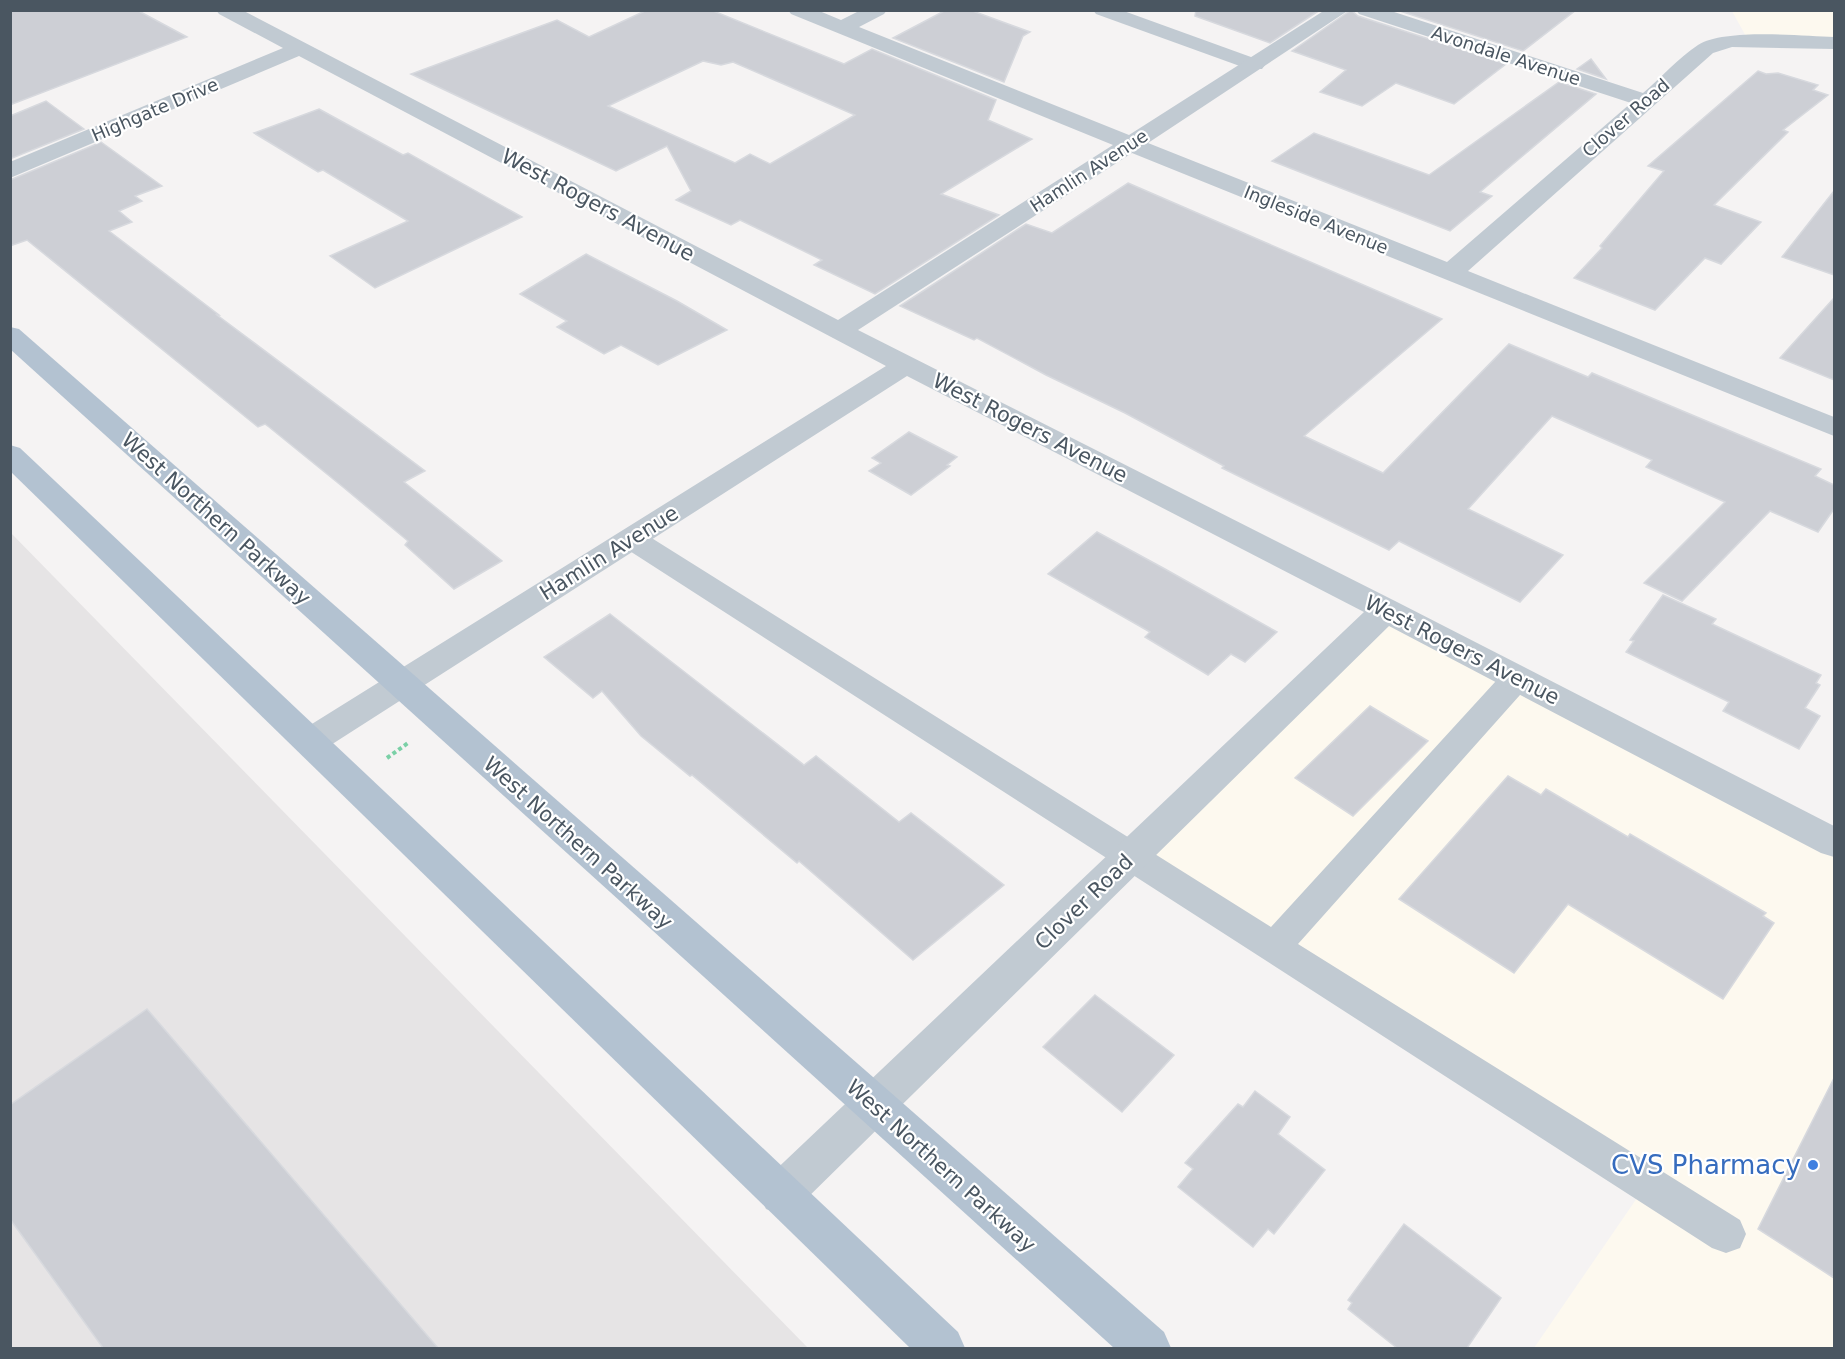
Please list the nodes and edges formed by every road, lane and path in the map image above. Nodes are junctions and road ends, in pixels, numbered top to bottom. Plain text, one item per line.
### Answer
1 (226, 10) edge
2 (798, 10) edge
3 (877, 10) edge
4 (1102, 10) edge
5 (1339, 10) edge
6 (1366, 10) edge
7 (842, 28) junction
8 (1834, 43) edge
9 (299, 48) junction
10 (1255, 64) junction
11 (1645, 101) junction
12 (1130, 145) junction
13 (10, 171) edge
14 (1450, 273) junction
15 (839, 331) junction
16 (10, 335) edge
17 (906, 365) junction
18 (1834, 427) edge
19 (10, 454) edge
20 (632, 539) junction
21 (1386, 610) junction
22 (1517, 678) junction
23 (400, 684) junction
24 (311, 741) junction
25 (411, 741) dead end
26 (387, 758) dead end
27 (1834, 843) edge
28 (1132, 857) junction
29 (1274, 947) junction
30 (873, 1105) junction
31 (781, 1194) junction
32 (1726, 1234) dead end
33 (942, 1348) edge
34 (1148, 1348) edge

1 - 9 street, West Rogers Avenue
2 - 7 street, Ingleside Avenue
3 - 7 street
4 - 10 lane
5 - 10 street, Hamlin Avenue
6 - 11 street, Avondale Avenue
7 - 12 street, Ingleside Avenue
8 - 11 street, Clover Road
9 - 13 street, Highgate Drive
9 - 15 street, West Rogers Avenue
10 - 12 street, Hamlin Avenue
11 - 14 street, Clover Road
12 - 14 street, Ingleside Avenue
12 - 15 street, Hamlin Avenue
14 - 18 street, Ingleside Avenue
15 - 17 street, West Rogers Avenue
16 - 23 main road, West Northern Parkway
17 - 20 street, Hamlin Avenue
17 - 21 street, West Rogers Avenue
19 - 24 main road
20 - 23 street, Hamlin Avenue
20 - 28 lane
21 - 22 street, West Rogers Avenue
21 - 28 street, Clover Road
22 - 27 street, West Rogers Avenue
22 - 29 lane
23 - 24 street, Hamlin Avenue
23 - 30 main road, West Northern Parkway
24 - 31 main road
25 - 26 path
28 - 29 lane
28 - 30 street, Clover Road
29 - 32 lane
30 - 31 street, Clover Road
30 - 34 main road, West Northern Parkway
31 - 33 main road

